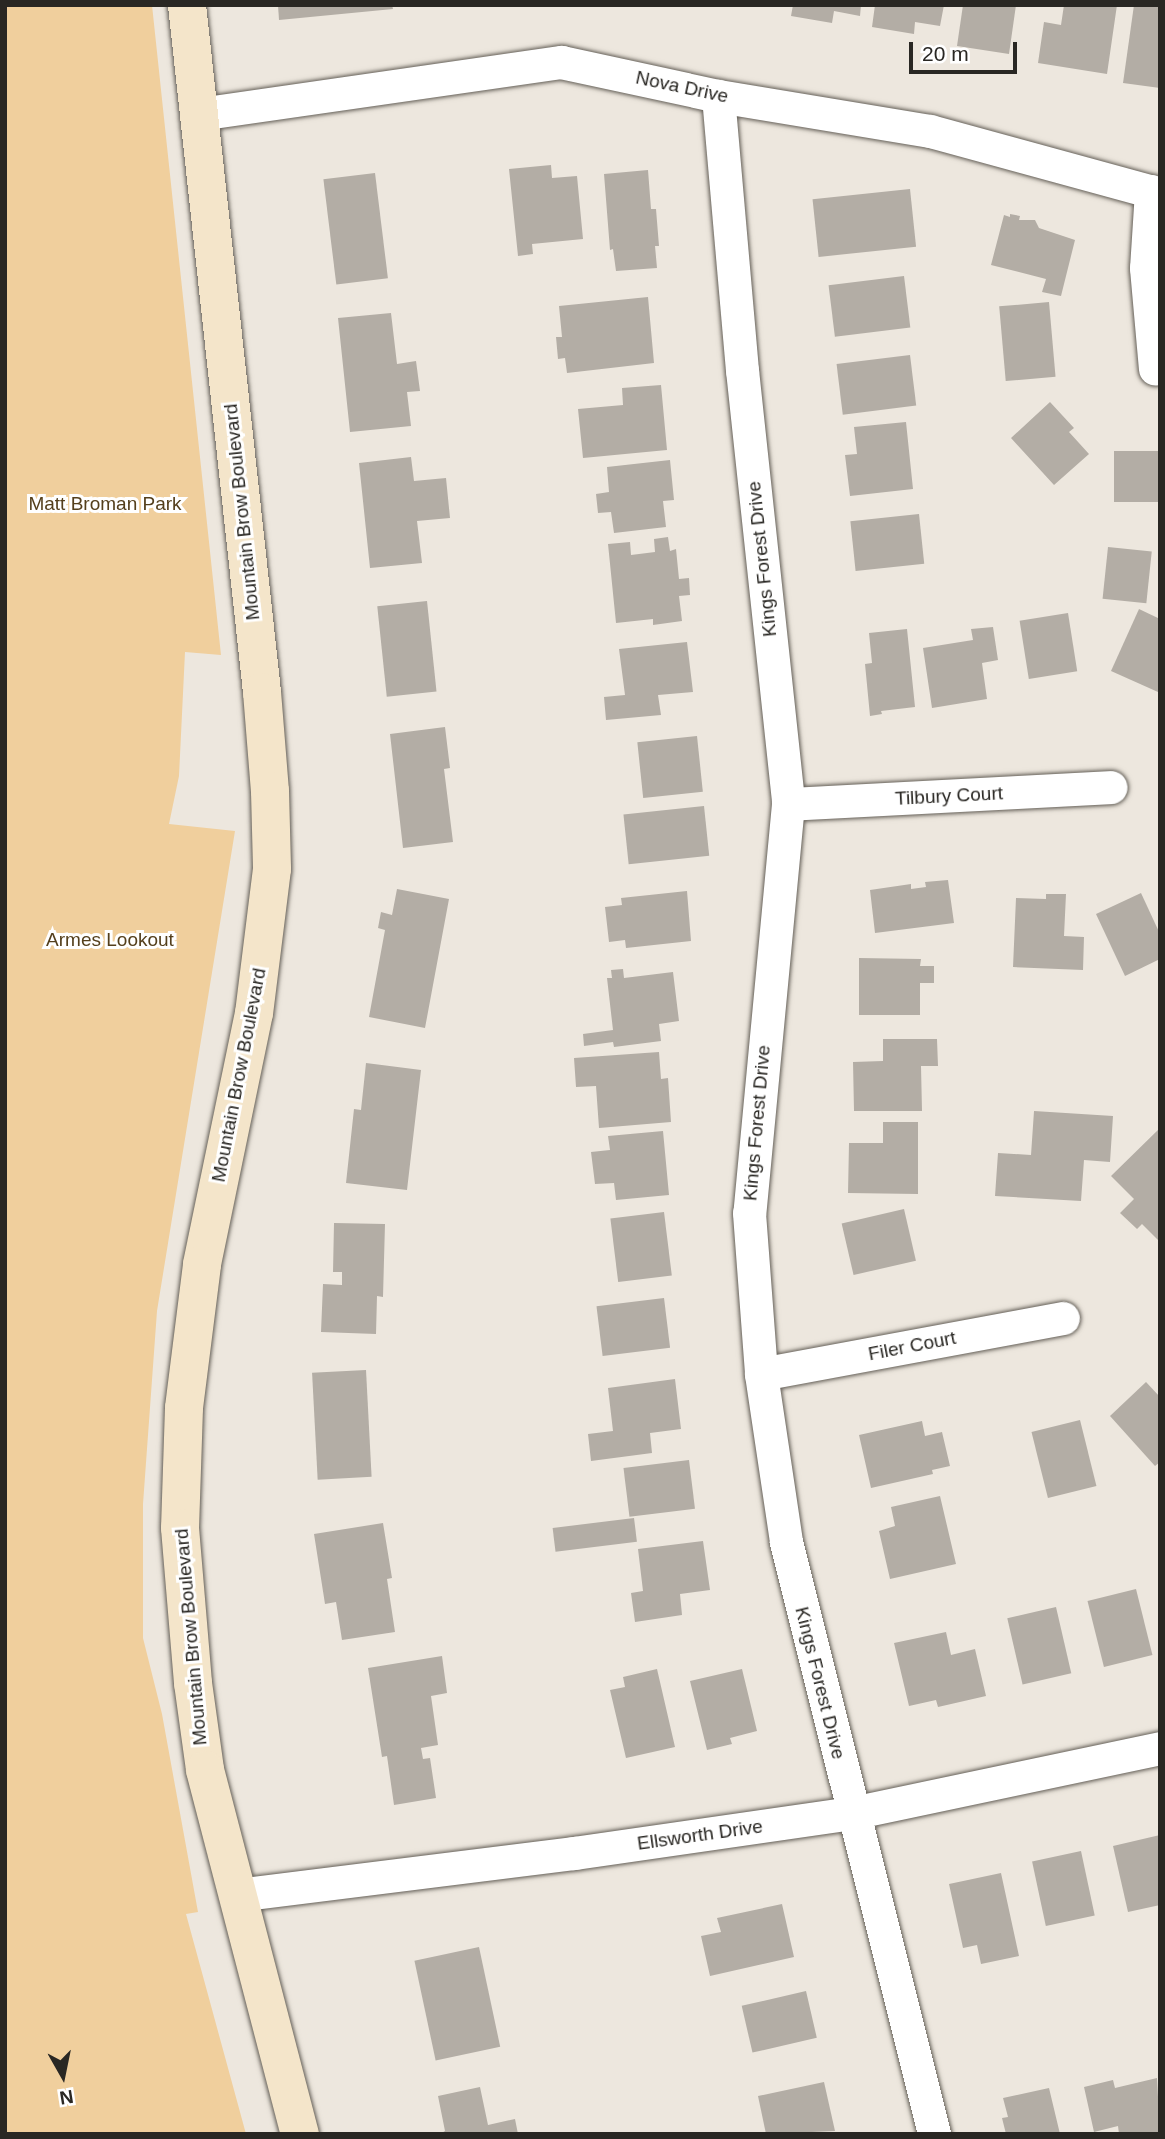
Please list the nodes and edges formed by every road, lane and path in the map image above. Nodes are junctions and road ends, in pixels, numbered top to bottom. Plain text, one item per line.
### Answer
1 (187, 5) edge
2 (718, 96) junction
3 (199, 114) junction
4 (1156, 193) edge
5 (1155, 369) dead end
6 (1111, 787) dead end
7 (788, 804) junction
8 (1063, 1318) dead end
9 (761, 1374) junction
10 (1160, 1748) edge
11 (851, 1813) junction
12 (236, 1895) junction
13 (300, 2134) edge
14 (934, 2134) edge

1 - 3 main road, Mountain Brow Boulevard
2 - 3 street, Nova Drive
2 - 4 street, Nova Drive
2 - 7 street, Kings Forest Drive
3 - 12 main road, Mountain Brow Boulevard
4 - 5 street
6 - 7 street, Tilbury Court
7 - 9 street, Kings Forest Drive
8 - 9 street, Filer Court
9 - 11 street, Kings Forest Drive
10 - 11 street, Ellsworth Drive
11 - 12 street, Ellsworth Drive
11 - 14 street, Kings Forest Drive
12 - 13 main road, Mountain Brow Boulevard

